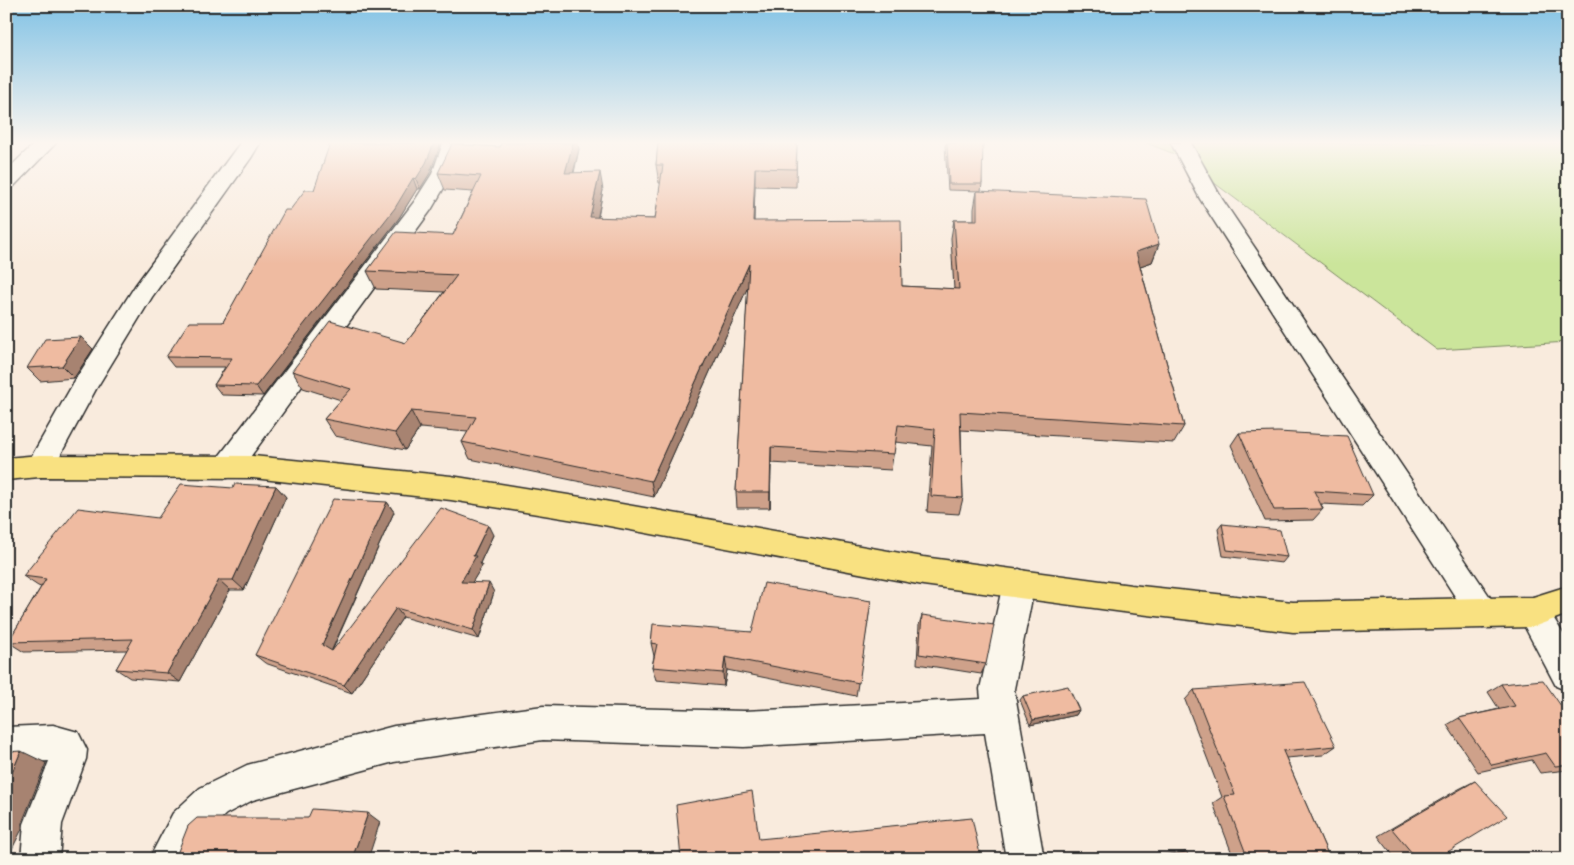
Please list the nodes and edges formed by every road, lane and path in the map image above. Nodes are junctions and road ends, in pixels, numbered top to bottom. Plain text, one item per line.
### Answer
1 (223, 183) edge
2 (436, 183) edge
3 (1203, 183) edge
4 (40, 466) junction
5 (227, 467) junction
6 (6, 469) edge
7 (1019, 583) junction
8 (1568, 600) edge
9 (1483, 612) junction
10 (1533, 612) junction
11 (1568, 675) edge
12 (1000, 715) junction
13 (6, 745) edge
14 (40, 859) edge
15 (168, 859) edge
16 (1025, 859) edge

1 - 4 street
2 - 5 street
3 - 9 street
4 - 5 main road
4 - 6 main road
5 - 7 main road
7 - 9 main road
7 - 12 street
8 - 10 main road
9 - 10 main road
10 - 11 street
12 - 15 street
12 - 16 street
13 - 14 street

